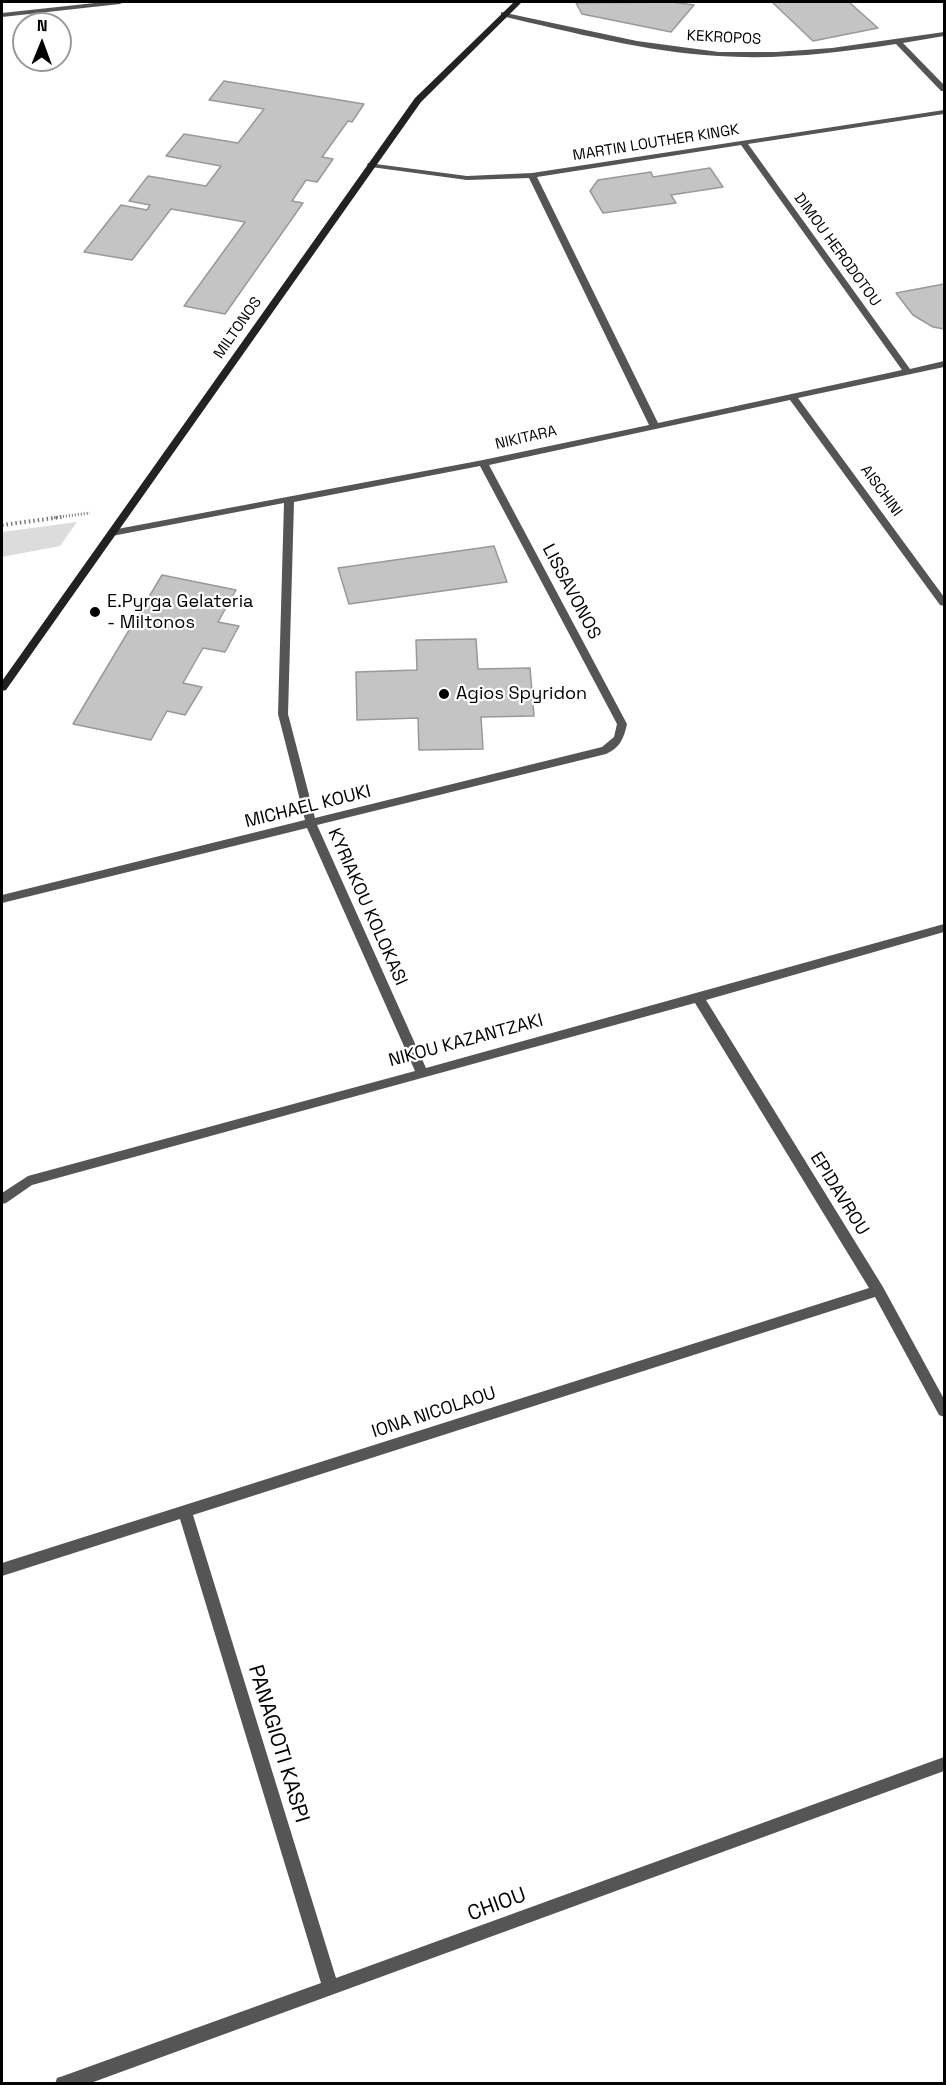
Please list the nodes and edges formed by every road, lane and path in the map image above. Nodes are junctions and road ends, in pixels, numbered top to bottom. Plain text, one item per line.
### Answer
1 (120, 2) edge
2 (518, 2) edge
3 (504, 14) junction
4 (2, 15) edge
5 (945, 34) edge
6 (898, 42) junction
7 (945, 89) edge
8 (945, 112) edge
9 (743, 143) junction
10 (371, 165) junction
11 (532, 175) junction
12 (945, 364) edge
13 (908, 372) junction
14 (793, 397) junction
15 (654, 425) junction
16 (483, 463) junction
17 (289, 501) junction
18 (129, 508) junction
19 (2, 525) edge
20 (112, 533) junction
21 (945, 603) edge
22 (2, 688) edge
23 (619, 739) joint
24 (311, 823) junction
25 (2, 899) edge
26 (945, 928) edge
27 (698, 998) junction
28 (422, 1072) junction
29 (2, 1199) edge
30 (878, 1291) junction
31 (945, 1411) edge
32 (184, 1511) junction
33 (2, 1569) edge
34 (945, 1764) edge
35 (331, 1988) junction
36 (63, 2084) edge

1 - 4 street
2 - 3 street, MILTONOS
3 - 6 street, KEKROPOS
3 - 10 street, MILTONOS
5 - 6 street, KEKROPOS
6 - 7 street
8 - 9 street, MARTIN LOUTHER KINGK
9 - 11 street, MARTIN LOUTHER KINGK
9 - 13 street, DIMOU HERODOTOU
10 - 11 street, MARTIN LOUTHER KINGK
10 - 18 street, MILTONOS
11 - 15 street
12 - 13 street, NIKITARA
13 - 14 street, NIKITARA
14 - 15 street, NIKITARA
14 - 21 street, AISCHINI
15 - 16 street, NIKITARA
16 - 17 street, NIKITARA
16 - 23 street, LISSAVONOS
17 - 20 street, NIKITARA
17 - 24 street, KYRIAKOU KOLOKASI
18 - 19 path
18 - 20 street, MILTONOS
20 - 22 street, MILTONOS
23 - 24 street, MICHAEL KOUKI
24 - 25 street, MICHAEL KOUKI
24 - 28 street, KYRIAKOU KOLOKASI
26 - 27 street, NIKOU KAZANTZAKI
27 - 28 street, NIKOU KAZANTZAKI
27 - 30 street, EPIDAVROU
28 - 29 street, NIKOU KAZANTZAKI
30 - 31 street, EPIDAVROU
30 - 32 street, IONA NICOLAOU
32 - 33 street, IONA NICOLAOU
32 - 35 street, PANAGIOTI KASPI
34 - 35 street, CHIOU
35 - 36 street, CHIOU

